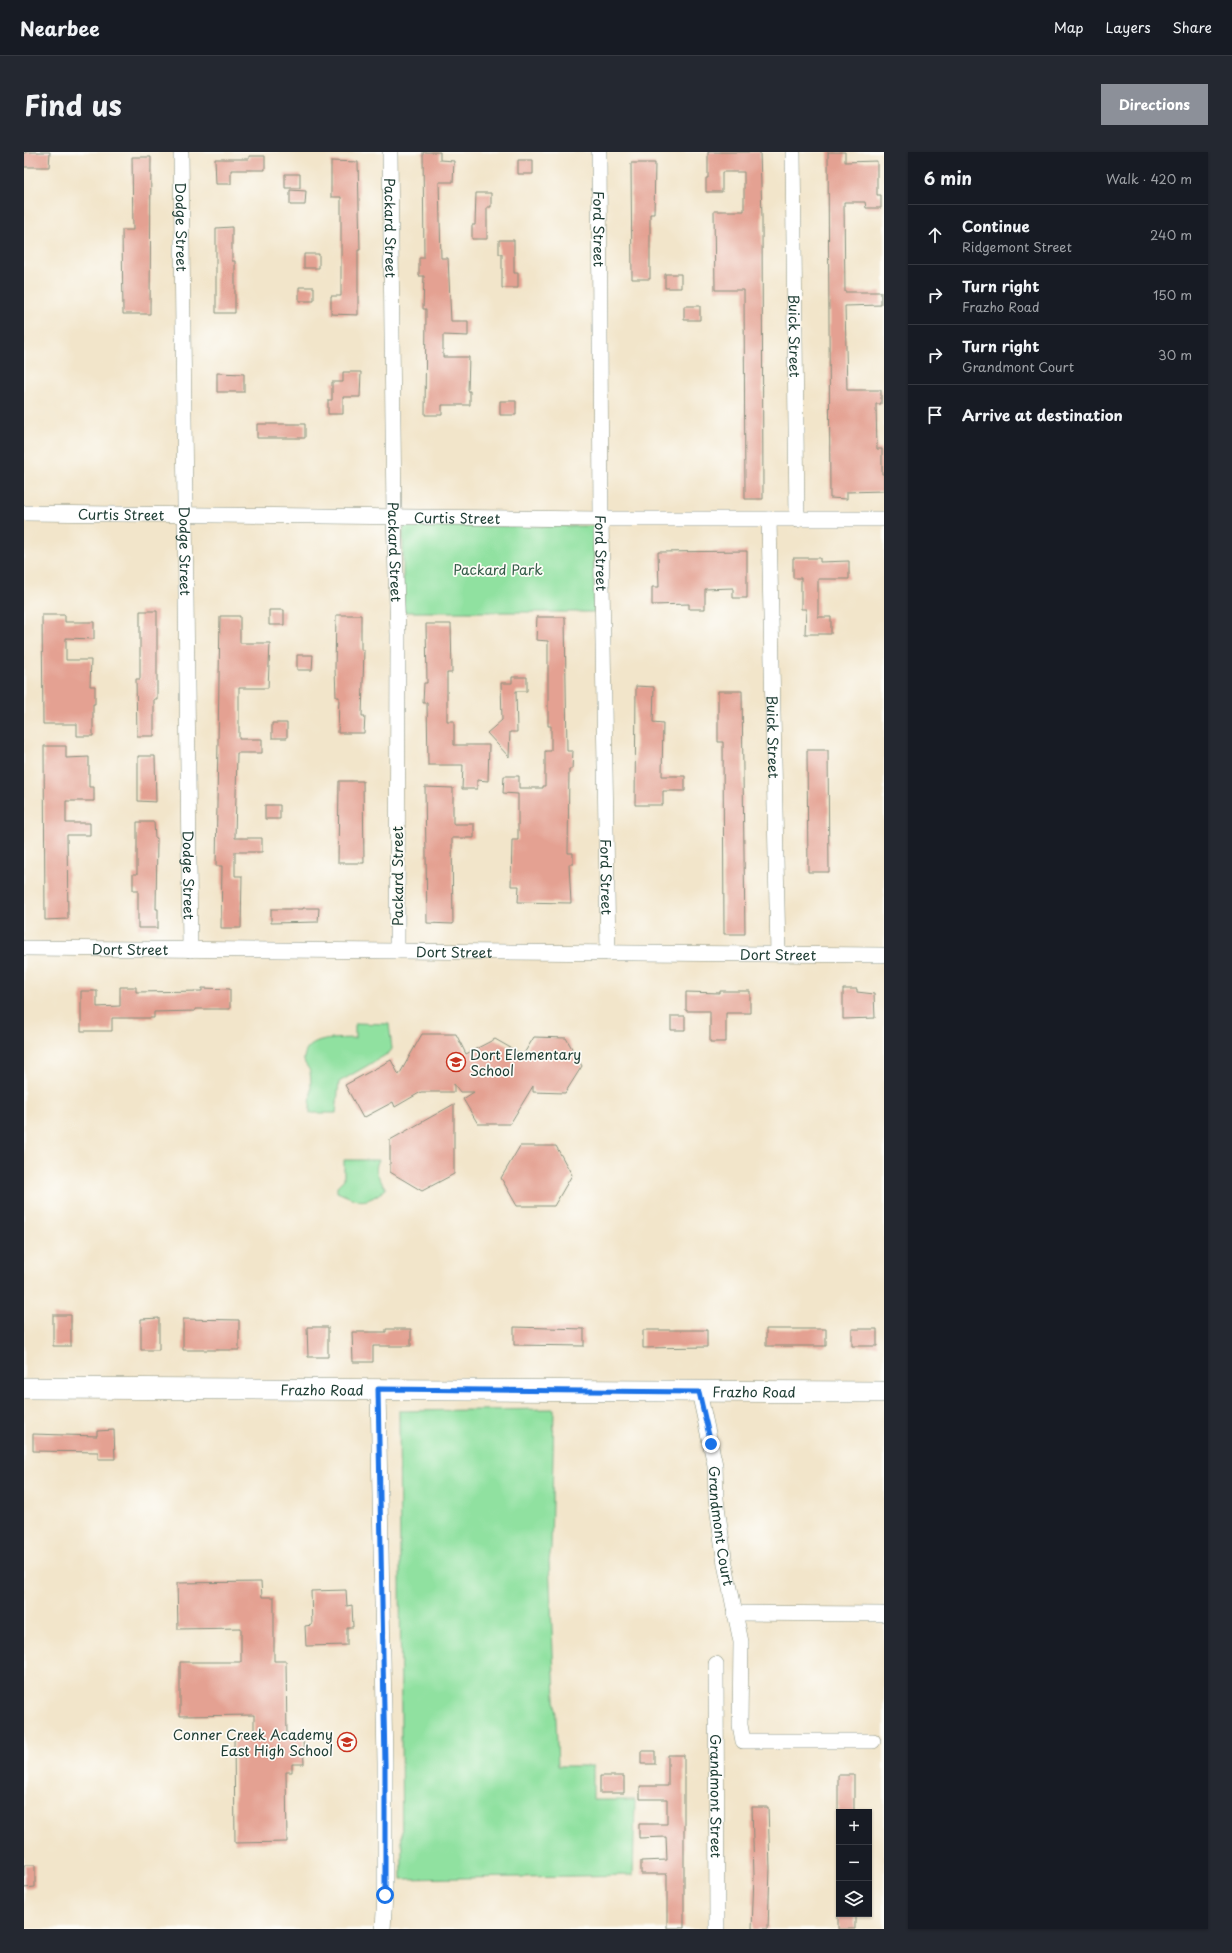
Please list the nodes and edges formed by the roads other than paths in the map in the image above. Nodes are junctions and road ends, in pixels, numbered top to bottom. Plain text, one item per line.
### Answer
1 (180, 152) edge
2 (390, 152) edge
3 (599, 152) edge
4 (793, 152) edge
5 (24, 513) edge
6 (184, 515) junction
7 (394, 516) junction
8 (602, 519) junction
9 (769, 519) junction
10 (884, 519) edge
11 (796, 520) junction
12 (24, 948) edge
13 (190, 950) junction
14 (396, 951) junction
15 (608, 953) junction
16 (778, 954) junction
17 (884, 955) edge
18 (24, 1388) edge
19 (378, 1389) junction
20 (699, 1392) junction
21 (884, 1392) edge
22 (734, 1612) junction
23 (884, 1614) edge
24 (716, 1664) dead end
25 (873, 1741) dead end
26 (384, 1929) edge
27 (717, 1929) edge

1 - 6 street, Dodge Street
2 - 7 street, Packard Street
3 - 8 street, Ford Street
4 - 11 street, Buick Street
5 - 6 street, Curtis Street
6 - 7 street, Curtis Street
6 - 13 street, Dodge Street
7 - 8 street, Curtis Street
7 - 14 street, Packard Street
8 - 9 street, Curtis Street
8 - 15 street, Ford Street
9 - 11 street, Curtis Street
9 - 16 street, Buick Street
10 - 11 street, Curtis Street
12 - 13 street, Dort Street
13 - 14 street, Dort Street
14 - 15 street, Dort Street
15 - 16 street, Dort Street
16 - 17 street, Dort Street
18 - 19 street, Frazho Road
19 - 20 street, Frazho Road
19 - 26 street
20 - 21 street, Frazho Road
20 - 22 street, Grandmont Court
22 - 23 street
22 - 25 street, Grandmont Court
24 - 27 street, Grandmont Street

